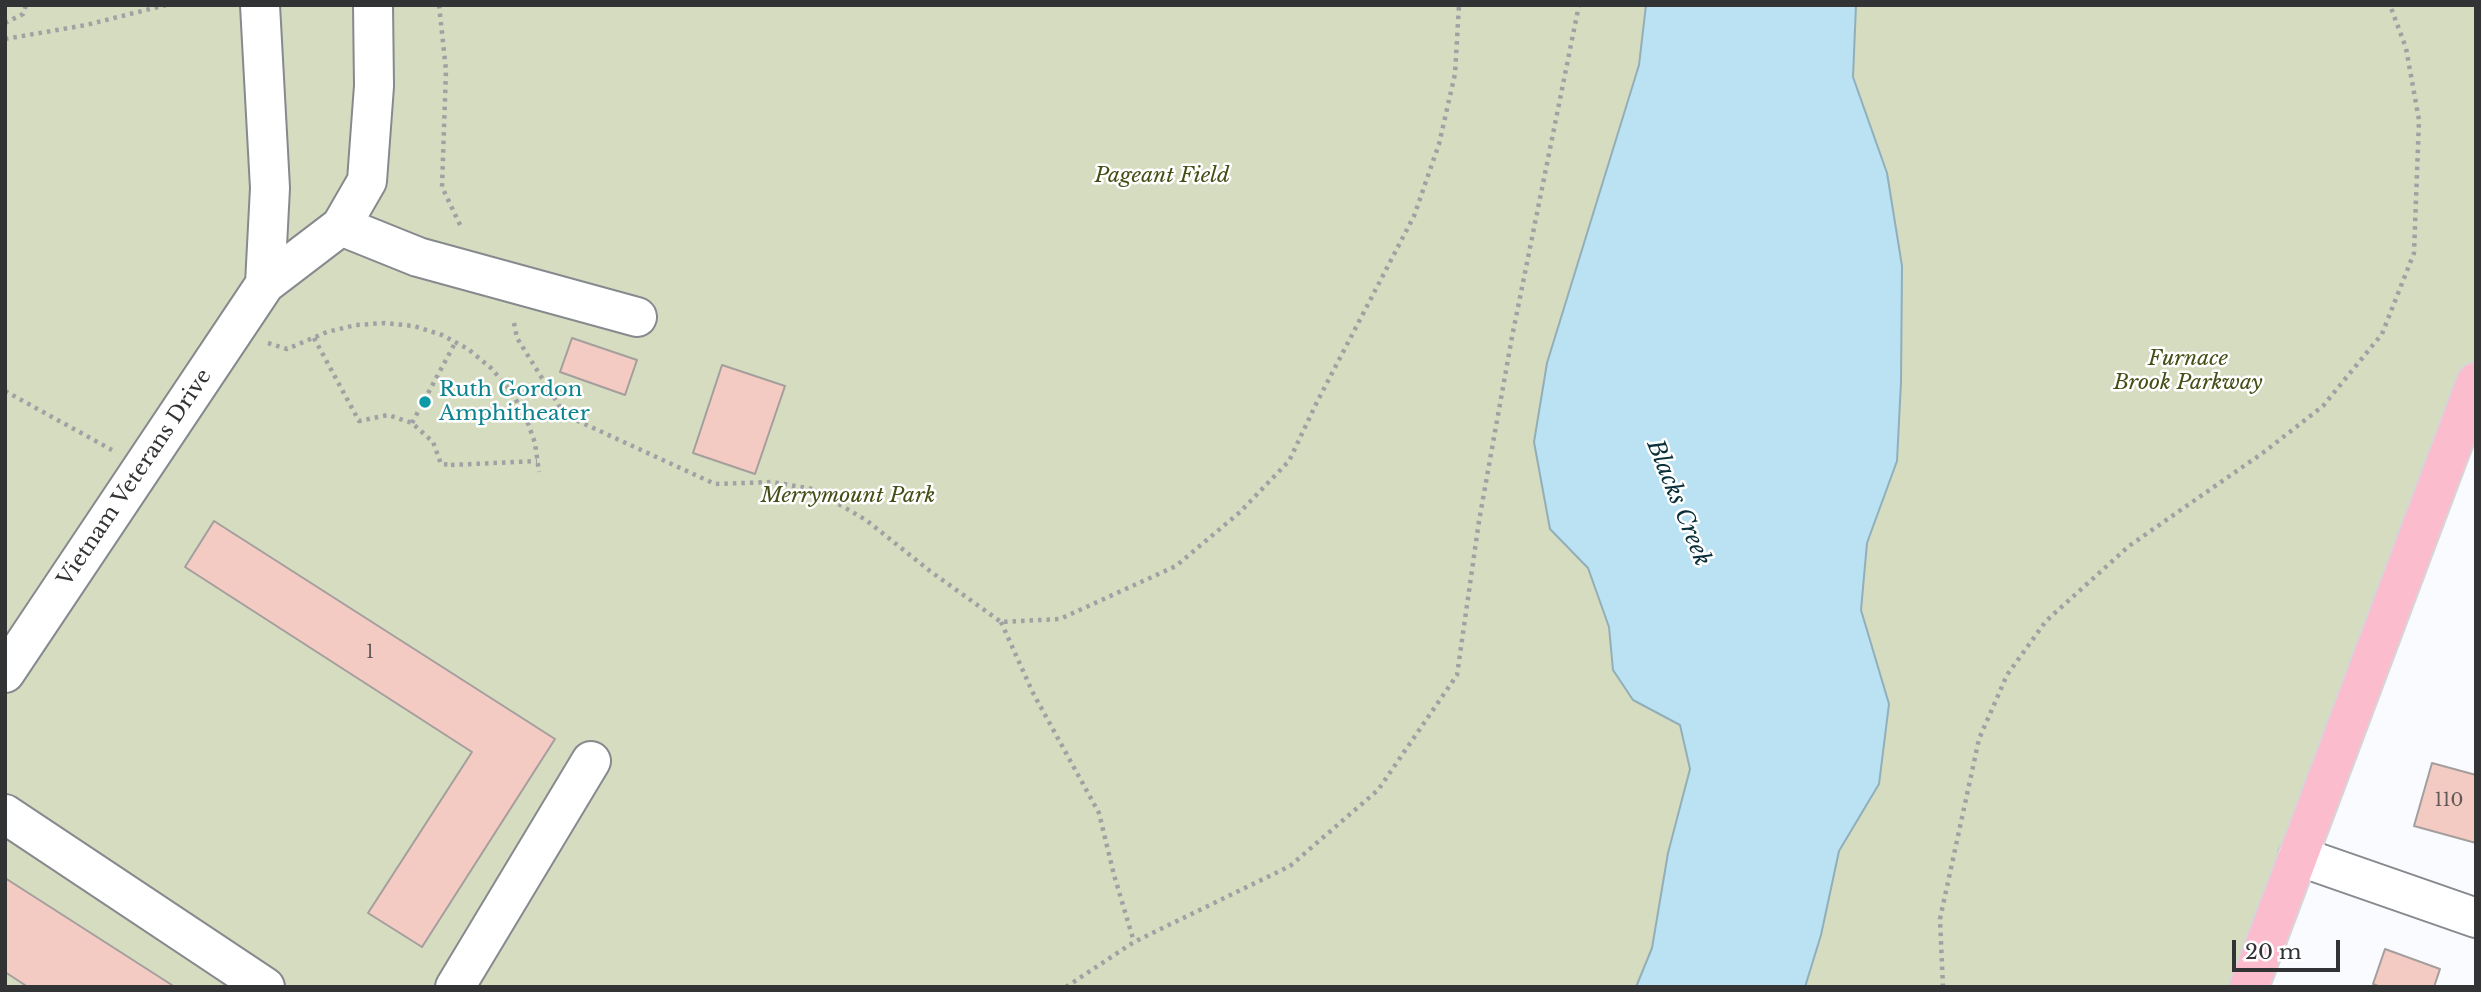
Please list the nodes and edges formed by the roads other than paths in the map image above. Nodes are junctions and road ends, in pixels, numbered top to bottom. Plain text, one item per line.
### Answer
1 (260, 5) edge
2 (373, 5) edge
3 (341, 226) junction
4 (265, 284) junction
5 (637, 317) dead end
6 (2476, 382) edge
7 (5, 673) edge
8 (591, 761) dead end
9 (5, 814) edge
10 (2298, 856) junction
11 (2476, 918) edge
12 (265, 987) edge
13 (455, 987) edge
14 (2249, 987) edge

1 - 4 street
2 - 3 street
3 - 4 street
3 - 5 street
4 - 7 street, Vietnam Veterans Drive
6 - 10 main road
8 - 13 street
9 - 12 street
10 - 11 street
10 - 14 main road

